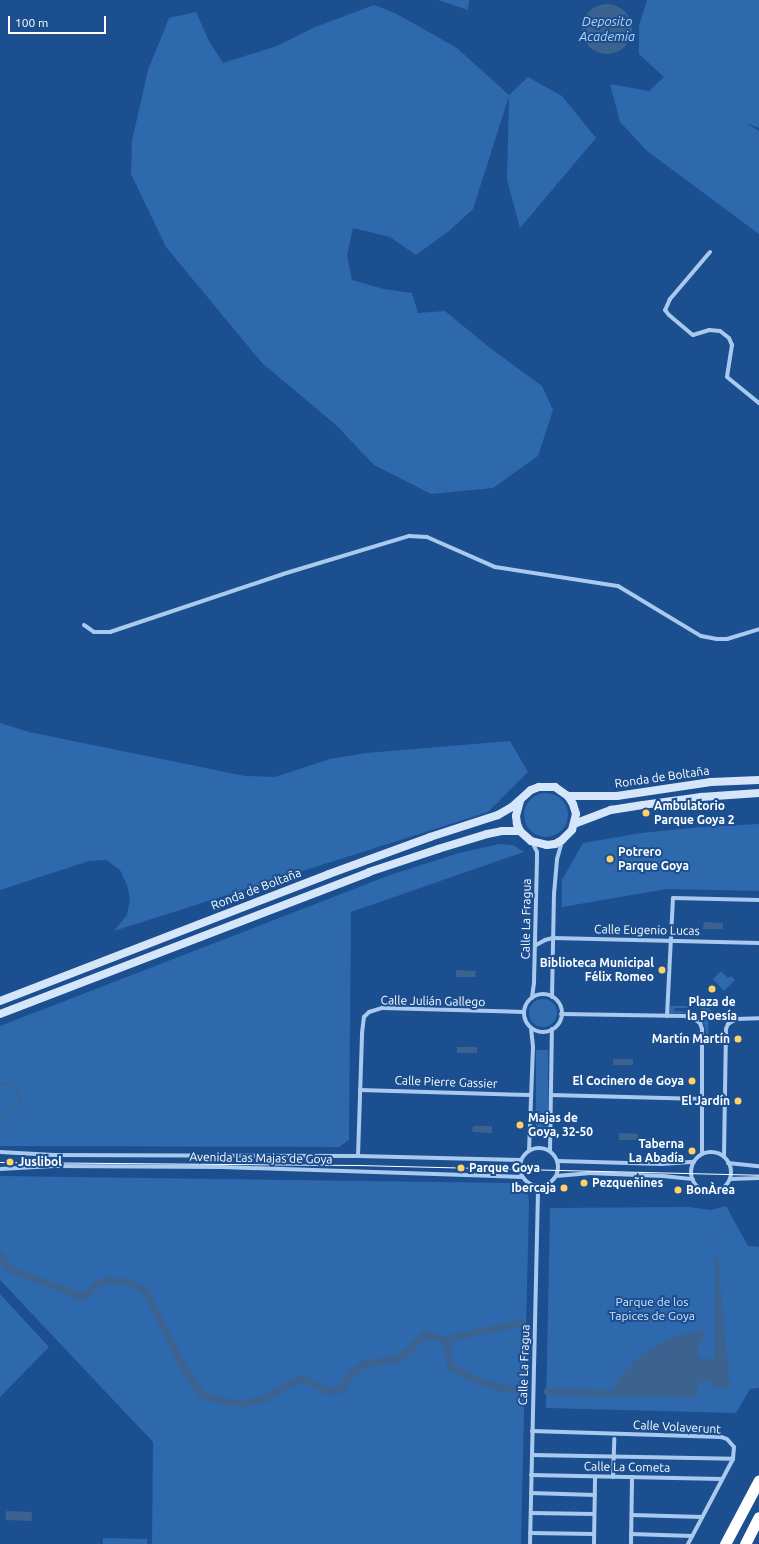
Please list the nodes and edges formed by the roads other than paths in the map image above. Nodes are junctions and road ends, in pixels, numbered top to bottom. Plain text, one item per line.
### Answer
1 (710, 252) dead end
2 (759, 403) edge
3 (84, 625) dead end
4 (759, 629) edge
5 (759, 780) edge
6 (759, 793) edge
7 (568, 796) junction
8 (520, 801) junction
9 (574, 824) junction
10 (520, 831) junction
11 (562, 840) junction
12 (531, 841) junction
13 (759, 900) edge
14 (553, 938) junction
15 (670, 941) junction
16 (759, 943) edge
17 (536, 945) junction
18 (552, 997) junction
19 (532, 998) junction
20 (0, 1001) edge
21 (524, 1012) junction
22 (0, 1014) edge
23 (561, 1014) junction
24 (667, 1016) junction
25 (759, 1018) edge
26 (531, 1028) junction
27 (552, 1029) junction
28 (360, 1090) junction
29 (531, 1095) junction
30 (551, 1095) junction
31 (702, 1099) junction
32 (529, 1151) junction
33 (550, 1151) junction
34 (0, 1152) edge
35 (702, 1154) junction
36 (358, 1156) junction
37 (724, 1156) junction
38 (521, 1160) junction
39 (558, 1161) junction
40 (694, 1162) junction
41 (728, 1163) junction
42 (759, 1166) edge
43 (0, 1169) edge
44 (556, 1176) junction
45 (522, 1177) junction
46 (759, 1178) edge
47 (693, 1179) junction
48 (730, 1180) junction
49 (538, 1187) junction
50 (532, 1431) junction
51 (614, 1438) dead end
52 (532, 1455) junction
53 (614, 1456) junction
54 (733, 1459) junction
55 (532, 1475) junction
56 (595, 1477) junction
57 (613, 1477) junction
58 (632, 1477) junction
59 (722, 1479) junction
60 (759, 1480) edge
61 (531, 1493) junction
62 (595, 1495) junction
63 (531, 1513) junction
64 (594, 1514) junction
65 (632, 1515) junction
66 (759, 1516) edge
67 (702, 1517) junction
68 (530, 1533) junction
69 (594, 1534) junction
70 (631, 1534) junction
71 (692, 1536) junction
72 (530, 1544) edge
73 (594, 1544) edge
74 (631, 1544) edge
75 (688, 1544) edge
76 (725, 1544) edge
77 (744, 1544) edge

1 - 2 street
3 - 4 street
5 - 7 main road, Ronda de Boltaña
6 - 9 main road, Ronda de Boltaña
7 - 8 main road, Ronda de Boltaña
7 - 9 main road
8 - 10 main road
8 - 20 main road, Ronda de Boltaña
9 - 11 main road
10 - 12 main road
10 - 22 main road, Ronda de Boltaña
11 - 12 main road
11 - 14 street
12 - 17 street, Calle La Fragua
13 - 15 street
14 - 15 street, Calle Eugenio Lucas
14 - 17 street, Calle Eugenio Lucas
14 - 18 street
15 - 16 street, Calle Eugenio Lucas
15 - 24 street
17 - 19 street, Calle La Fragua
18 - 19 street
18 - 23 street
19 - 21 street
21 - 26 street
21 - 28 street, Calle Julián Gallego
23 - 24 street
23 - 27 street
24 - 31 street
25 - 37 street
26 - 27 street
26 - 29 street
27 - 30 street
28 - 29 street, Calle Pierre Gassier
28 - 36 street, Calle Julián Gallego
29 - 32 street
30 - 31 street
30 - 33 street
31 - 35 street
32 - 33 street
32 - 38 street
33 - 39 street
34 - 36 street, Avenida Las Majas de Goya
35 - 37 street
35 - 40 street
36 - 38 street, Avenida Las Majas de Goya
37 - 41 street
38 - 45 street
39 - 40 street
39 - 44 street
40 - 47 street
41 - 42 street
41 - 48 street
43 - 45 street, Avenida Las Majas de Goya
44 - 47 street
44 - 49 street
45 - 49 street
46 - 48 street
47 - 48 street
49 - 50 street, Calle La Fragua
50 - 52 street, Calle La Fragua
50 - 54 street, Calle Volaverunt
51 - 53 street
52 - 53 street
52 - 55 street, Calle La Fragua
53 - 54 street
53 - 57 street
54 - 59 street
55 - 56 street, Calle La Cometa
55 - 61 street, Calle La Fragua
56 - 57 street, Calle La Cometa
56 - 62 street
57 - 58 street, Calle La Cometa
58 - 59 street, Calle La Cometa
58 - 65 street
59 - 67 street
60 - 76 highway
61 - 62 street
61 - 63 street, Calle La Fragua
62 - 64 street
63 - 64 street
63 - 68 street, Calle La Fragua
64 - 69 street
65 - 67 street
65 - 70 street
66 - 77 highway
67 - 71 street
68 - 69 street
68 - 72 street, Calle La Fragua
69 - 73 street
70 - 71 street
70 - 74 street
71 - 75 street

